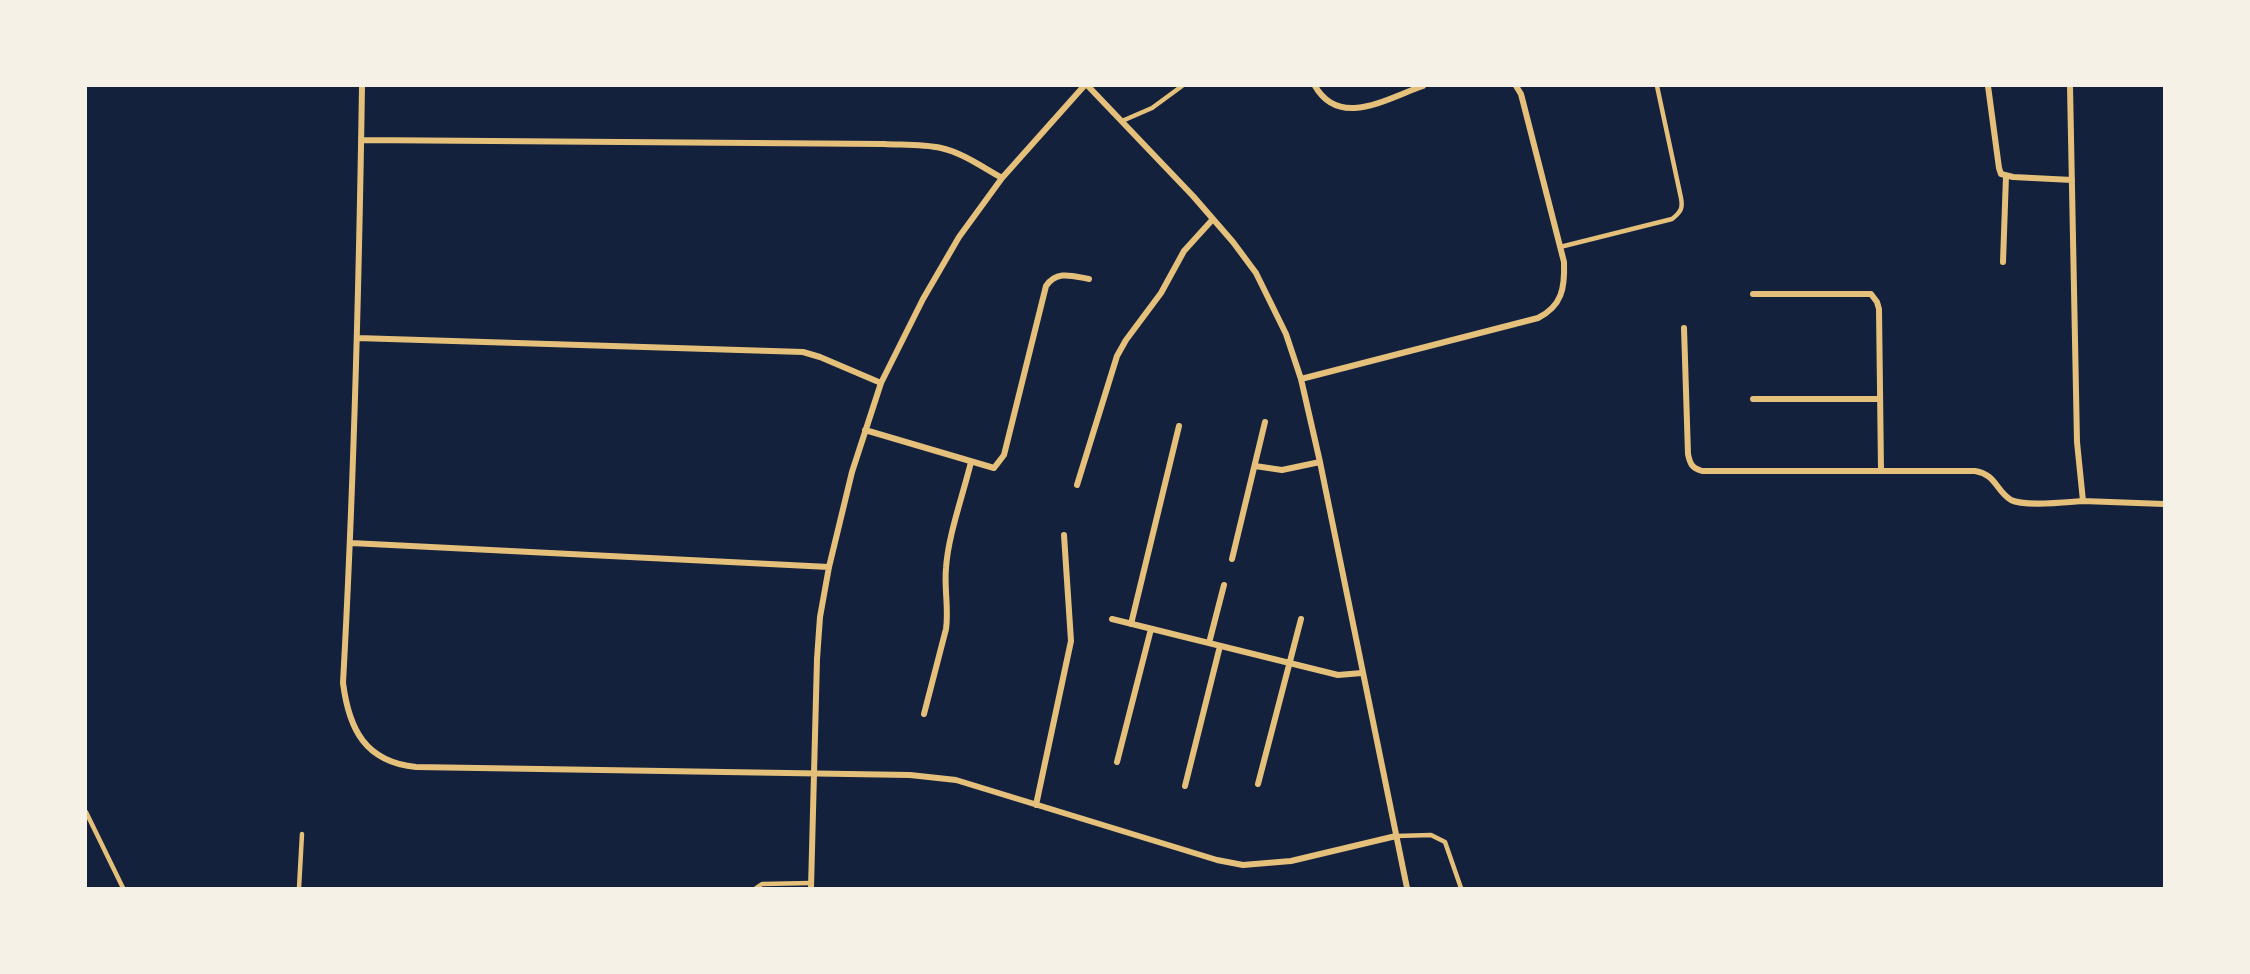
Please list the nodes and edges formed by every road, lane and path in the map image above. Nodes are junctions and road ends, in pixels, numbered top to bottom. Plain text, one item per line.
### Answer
1 (362, 86) edge
2 (1086, 86) edge
3 (1182, 86) edge
4 (1315, 86) edge
5 (1423, 86) edge
6 (1516, 86) edge
7 (1658, 86) edge
8 (1988, 86) edge
9 (2070, 86) edge
10 (1122, 121) junction
11 (361, 140) junction
12 (2006, 176) junction
13 (1002, 178) junction
14 (2072, 180) junction
15 (1213, 219) junction
16 (1560, 247) junction
17 (2003, 262) dead end
18 (1089, 279) dead end
19 (1753, 294) dead end
20 (1684, 328) dead end
21 (357, 338) junction
22 (1301, 379) junction
23 (881, 383) junction
24 (1753, 399) dead end
25 (1880, 399) junction
26 (1265, 422) dead end
27 (1179, 426) dead end
28 (866, 430) junction
29 (971, 462) junction
30 (1320, 462) junction
31 (1255, 466) junction
32 (1881, 470) junction
33 (1077, 485) dead end
34 (2083, 501) junction
35 (2164, 504) edge
36 (1064, 535) dead end
37 (351, 543) junction
38 (1232, 559) dead end
39 (828, 567) junction
40 (1224, 585) dead end
41 (1112, 619) dead end
42 (1301, 619) dead end
43 (1131, 624) junction
44 (1151, 629) junction
45 (1209, 643) junction
46 (1221, 646) junction
47 (1289, 663) junction
48 (1362, 673) junction
49 (924, 714) dead end
50 (1117, 762) dead end
51 (815, 773) junction
52 (1258, 784) dead end
53 (1185, 786) dead end
54 (1036, 805) junction
55 (86, 812) edge
56 (302, 834) dead end
57 (1396, 836) junction
58 (811, 886) edge
59 (123, 888) edge
60 (299, 888) edge
61 (756, 888) edge
62 (1407, 888) edge
63 (1461, 888) edge

1 - 11 street
2 - 10 street
2 - 13 street
3 - 10 lane
4 - 5 street
6 - 16 street
7 - 16 lane
8 - 12 street
9 - 14 street
10 - 15 street
11 - 13 street
11 - 21 street
12 - 14 street
12 - 17 street
13 - 23 street
14 - 34 street
15 - 22 street
15 - 33 street
16 - 22 street
18 - 29 street
19 - 25 street
20 - 32 street
21 - 23 street
21 - 37 street
22 - 30 street
23 - 28 street
24 - 25 street
25 - 32 street
26 - 31 street
27 - 43 street
28 - 29 street
28 - 39 street
29 - 49 street
30 - 31 street
30 - 48 street
31 - 38 street
32 - 34 street
34 - 35 street
36 - 54 street
37 - 39 street
37 - 51 street
39 - 51 street
40 - 45 street
41 - 43 street
42 - 47 street
43 - 44 street
44 - 45 street
44 - 50 street
45 - 46 street
46 - 47 street
46 - 53 street
47 - 48 street
47 - 52 street
48 - 57 street
51 - 54 street
51 - 58 street
54 - 57 street
55 - 59 lane
56 - 60 lane
57 - 62 street
57 - 63 lane
58 - 61 lane

